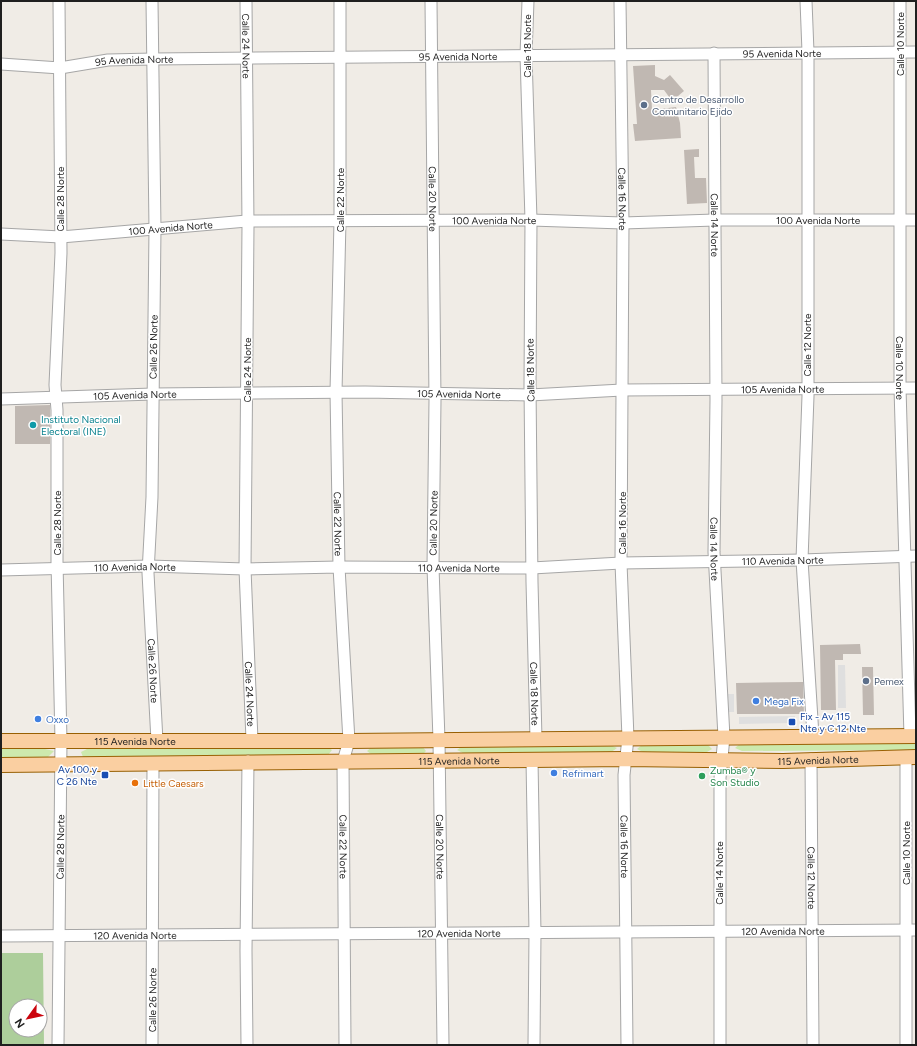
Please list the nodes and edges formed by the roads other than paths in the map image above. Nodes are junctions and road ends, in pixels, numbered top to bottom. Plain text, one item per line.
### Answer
1 (59, 1) edge
2 (152, 1) edge
3 (246, 1) edge
4 (340, 1) edge
5 (431, 1) edge
6 (528, 1) edge
7 (620, 1) edge
8 (806, 1) edge
9 (900, 1) edge
10 (808, 52) junction
11 (900, 52) junction
12 (916, 52) edge
13 (714, 53) junction
14 (621, 54) junction
15 (526, 55) junction
16 (432, 56) junction
17 (247, 58) junction
18 (340, 58) junction
19 (153, 59) junction
20 (1, 64) edge
21 (60, 68) junction
22 (807, 219) junction
23 (432, 220) junction
24 (531, 220) junction
25 (715, 220) junction
26 (900, 220) junction
27 (916, 220) edge
28 (248, 221) junction
29 (340, 221) junction
30 (623, 223) junction
31 (155, 229) junction
32 (1, 234) edge
33 (61, 237) junction
34 (900, 388) junction
35 (916, 388) edge
36 (716, 389) junction
37 (808, 389) junction
38 (622, 390) junction
39 (336, 392) junction
40 (434, 392) junction
41 (247, 393) junction
42 (153, 394) junction
43 (530, 394) junction
44 (57, 398) junction
45 (1, 399) edge
46 (905, 556) junction
47 (916, 556) edge
48 (802, 560) junction
49 (715, 562) junction
50 (621, 563) junction
51 (149, 566) junction
52 (339, 567) junction
53 (433, 567) junction
54 (532, 568) junction
55 (57, 569) junction
56 (245, 569) junction
57 (1, 570) edge
58 (813, 736) junction
59 (913, 736) edge
60 (724, 737) junction
61 (628, 738) junction
62 (536, 739) junction
63 (157, 740) junction
64 (252, 740) junction
65 (349, 740) junction
66 (439, 740) junction
67 (1, 741) edge
68 (61, 741) junction
69 (911, 757) edge
70 (625, 758) junction
71 (720, 759) junction
72 (811, 759) junction
73 (532, 760) junction
74 (248, 761) junction
75 (343, 761) junction
76 (438, 761) junction
77 (61, 764) junction
78 (153, 764) junction
79 (1, 765) edge
80 (813, 929) junction
81 (912, 930) edge
82 (719, 931) junction
83 (626, 932) junction
84 (535, 933) junction
85 (344, 934) junction
86 (441, 934) junction
87 (247, 935) junction
88 (1, 936) edge
89 (59, 936) junction
90 (154, 936) junction
91 (58, 1045) edge
92 (152, 1045) edge
93 (247, 1045) edge
94 (345, 1045) edge
95 (443, 1045) edge
96 (534, 1045) edge
97 (628, 1045) edge
98 (720, 1045) edge
99 (813, 1045) edge
100 (906, 1045) edge

1 - 21 street, Calle 28 Norte
2 - 19 street, Calle 26 Norte
3 - 17 street, Calle 24 Norte
4 - 18 street, Calle 22 Norte
5 - 16 street, Calle 20 Norte
6 - 15 street, Calle 18 Norte
7 - 14 street, Calle 16 Norte
8 - 10 street, Calle 12 Norte
9 - 11 street, Calle 10 Norte
10 - 11 street, 95 Avenida Norte
10 - 13 street, 95 Avenida Norte
10 - 22 street, Calle 12 Norte
11 - 12 street, 95 Avenida Norte
11 - 26 street, Calle 10 Norte
13 - 14 street, 95 Avenida Norte
13 - 25 street, Calle 14 Norte
14 - 15 street, 95 Avenida Norte
14 - 30 street, Calle 16 Norte
15 - 16 street, 95 Avenida Norte
15 - 24 street, Calle 18 Norte
16 - 18 street, 95 Avenida Norte
16 - 23 street, Calle 20 Norte
17 - 18 street, 95 Avenida Norte
17 - 19 street, 95 Avenida Norte
17 - 28 street, Calle 24 Norte
18 - 29 street, Calle 22 Norte
19 - 21 street, 95 Avenida Norte
19 - 31 street, Calle 26 Norte
20 - 21 street, 95 Avenida Norte
21 - 33 street, Calle 28 Norte
22 - 25 street, 100 Avenida Norte
22 - 26 street, 100 Avenida Norte
22 - 37 street, Calle 12 Norte
23 - 24 street, 100 Avenida Norte
23 - 29 street, 100 Avenida Norte
23 - 40 street, Calle 20 Norte
24 - 30 street, 100 Avenida Norte
24 - 43 street, Calle 18 Norte
25 - 30 street, 100 Avenida Norte
25 - 36 street, Calle 14 Norte
26 - 27 street, 100 Avenida Norte
26 - 34 street, Calle 10 Norte
28 - 29 street, 100 Avenida Norte
28 - 31 street, 100 Avenida Norte
28 - 41 street, Calle 24 Norte
29 - 39 street, Calle 22 Norte
30 - 38 street, Calle 16 Norte
31 - 33 street, 100 Avenida Norte
31 - 42 street, Calle 26 Norte
32 - 33 street, 100 Avenida Norte
33 - 44 street, Calle 28 Norte
34 - 35 street, 105 Avenida Norte
34 - 37 street, 105 Avenida Norte
34 - 46 street, Calle 10 Norte
36 - 37 street, 105 Avenida Norte
36 - 38 street, 105 Avenida Norte
36 - 49 street, Calle 14 Norte
37 - 48 street, Calle 12 Norte
38 - 43 street, 105 Avenida Norte
38 - 50 street, Calle 16 Norte
39 - 40 street, 105 Avenida Norte
39 - 41 street, 105 Avenida Norte
39 - 52 street, Calle 22 Norte
40 - 43 street, 105 Avenida Norte
40 - 53 street, Calle 20 Norte
41 - 42 street, 105 Avenida Norte
41 - 56 street, Calle 24 Norte
42 - 44 street, 105 Avenida Norte
42 - 51 street, Calle 26 Norte
43 - 54 street, Calle 18 Norte
44 - 45 street, 105 Avenida Norte
44 - 55 street, Calle 28 Norte
46 - 47 street, 110 Avenida Norte
46 - 48 street, 110 Avenida Norte
46 - 59 street, Calle 10 Norte
48 - 49 street, 110 Avenida Norte
48 - 58 street, Calle 12 Norte
49 - 50 street, 110 Avenida Norte
49 - 60 street, Calle 14 Norte
50 - 54 street, 110 Avenida Norte
50 - 61 street, Calle 16 Norte
51 - 55 street, 110 Avenida Norte
51 - 56 street, 110 Avenida Norte
51 - 63 street, Calle 26 Norte
52 - 53 street, 110 Avenida Norte
52 - 56 street, 110 Avenida Norte
52 - 65 street, Calle 22 Norte
53 - 54 street, 110 Avenida Norte
53 - 66 street, Calle 20 Norte
54 - 62 street, Calle 18 Norte
55 - 57 street, 110 Avenida Norte
55 - 68 street, Calle 28 Norte
56 - 64 street, Calle 24 Norte
58 - 59 main road, 115 Avenida Norte
58 - 60 main road, 115 Avenida Norte
60 - 61 main road, 115 Avenida Norte
60 - 71 street, Calle 14 Norte
61 - 62 main road, 115 Avenida Norte
61 - 70 street, Calle 16 Norte
62 - 66 main road, 115 Avenida Norte
63 - 64 main road, 115 Avenida Norte
63 - 68 main road, 115 Avenida Norte
64 - 65 main road, 115 Avenida Norte
65 - 66 main road, 115 Avenida Norte
65 - 75 street, Calle 22 Norte
66 - 76 street, Calle 20 Norte
67 - 68 main road, 115 Avenida Norte
68 - 77 street, Calle 28 Norte
69 - 72 main road, 115 Avenida Norte
69 - 81 street, Calle 10 Norte
70 - 71 main road, 115 Avenida Norte
70 - 73 main road, 115 Avenida Norte
70 - 83 street, Calle 16 Norte
71 - 72 main road, 115 Avenida Norte
71 - 82 street, Calle 14 Norte
72 - 80 street, Calle 12 Norte
73 - 76 main road, 115 Avenida Norte
73 - 84 street
74 - 75 main road, 115 Avenida Norte
74 - 78 main road, 115 Avenida Norte
74 - 87 street
75 - 76 main road, 115 Avenida Norte
75 - 85 street, Calle 22 Norte
76 - 86 street, Calle 20 Norte
77 - 78 main road, 115 Avenida Norte
77 - 79 main road, 115 Avenida Norte
77 - 89 street, Calle 28 Norte
78 - 90 street, Calle 26 Norte
80 - 81 street, 120 Avenida Norte
80 - 82 street, 120 Avenida Norte
80 - 99 street, Calle 12 Norte
81 - 100 street, Calle 10 Norte
82 - 83 street, 120 Avenida Norte
82 - 98 street, Calle 14 Norte
83 - 84 street, 120 Avenida Norte
83 - 97 street, Calle 16 Norte
84 - 86 street, 120 Avenida Norte
84 - 96 street
85 - 86 street, 120 Avenida Norte
85 - 87 street, 120 Avenida Norte
85 - 94 street, Calle 22 Norte
86 - 95 street, Calle 20 Norte
87 - 90 street, 120 Avenida Norte
87 - 93 street
88 - 89 street, 120 Avenida Norte
89 - 90 street, 120 Avenida Norte
89 - 91 street, Calle 28 Norte
90 - 92 street, Calle 26 Norte

